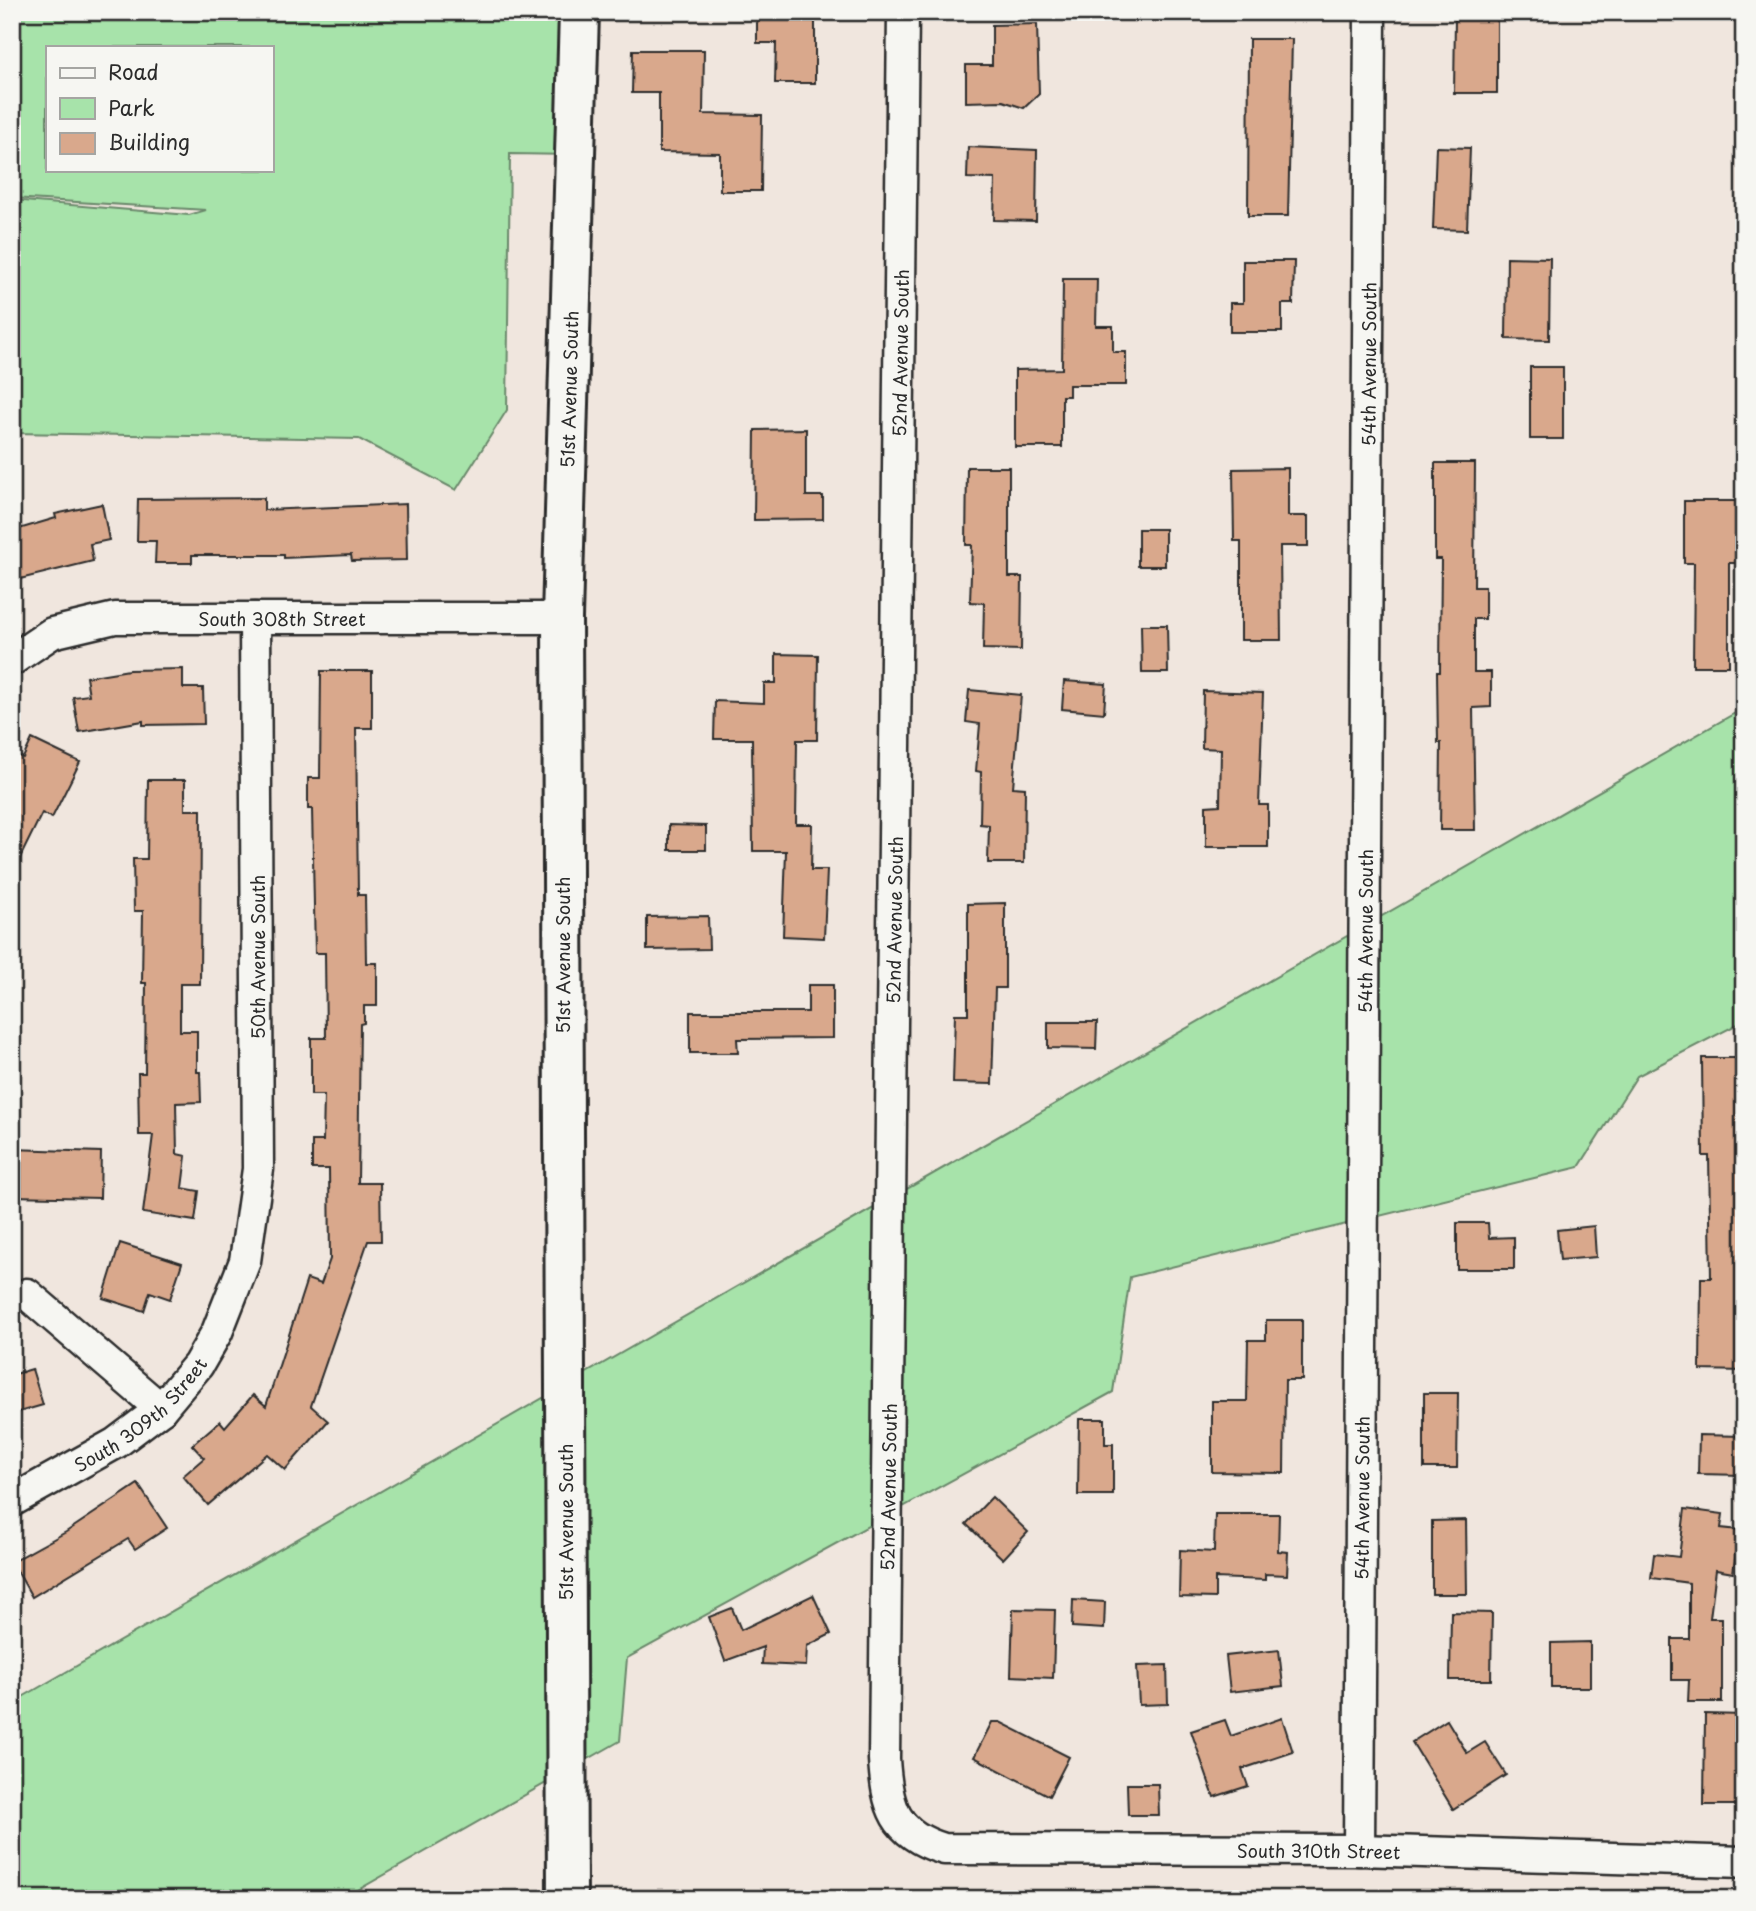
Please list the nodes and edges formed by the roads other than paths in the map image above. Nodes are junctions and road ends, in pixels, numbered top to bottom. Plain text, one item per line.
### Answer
1 (579, 12) edge
2 (904, 12) edge
3 (1370, 12) edge
4 (256, 618) junction
5 (562, 618) junction
6 (12, 660) edge
7 (27, 1294) dead end
8 (234, 1294) joint
9 (161, 1409) junction
10 (12, 1502) edge
11 (901, 1825) joint
12 (1359, 1850) junction
13 (1744, 1862) edge
14 (567, 1899) edge

1 - 5 main road, 51st Avenue South
2 - 11 street, 52nd Avenue South
3 - 12 street, 54th Avenue South
4 - 5 street, South 308th Street
4 - 6 street, South 308th Street
4 - 8 street, 50th Avenue South
5 - 14 main road, 51st Avenue South
7 - 9 street
8 - 9 street, South 309th Street
9 - 10 street, South 309th Street
11 - 12 street, South 310th Street
12 - 13 street, South 310th Street

